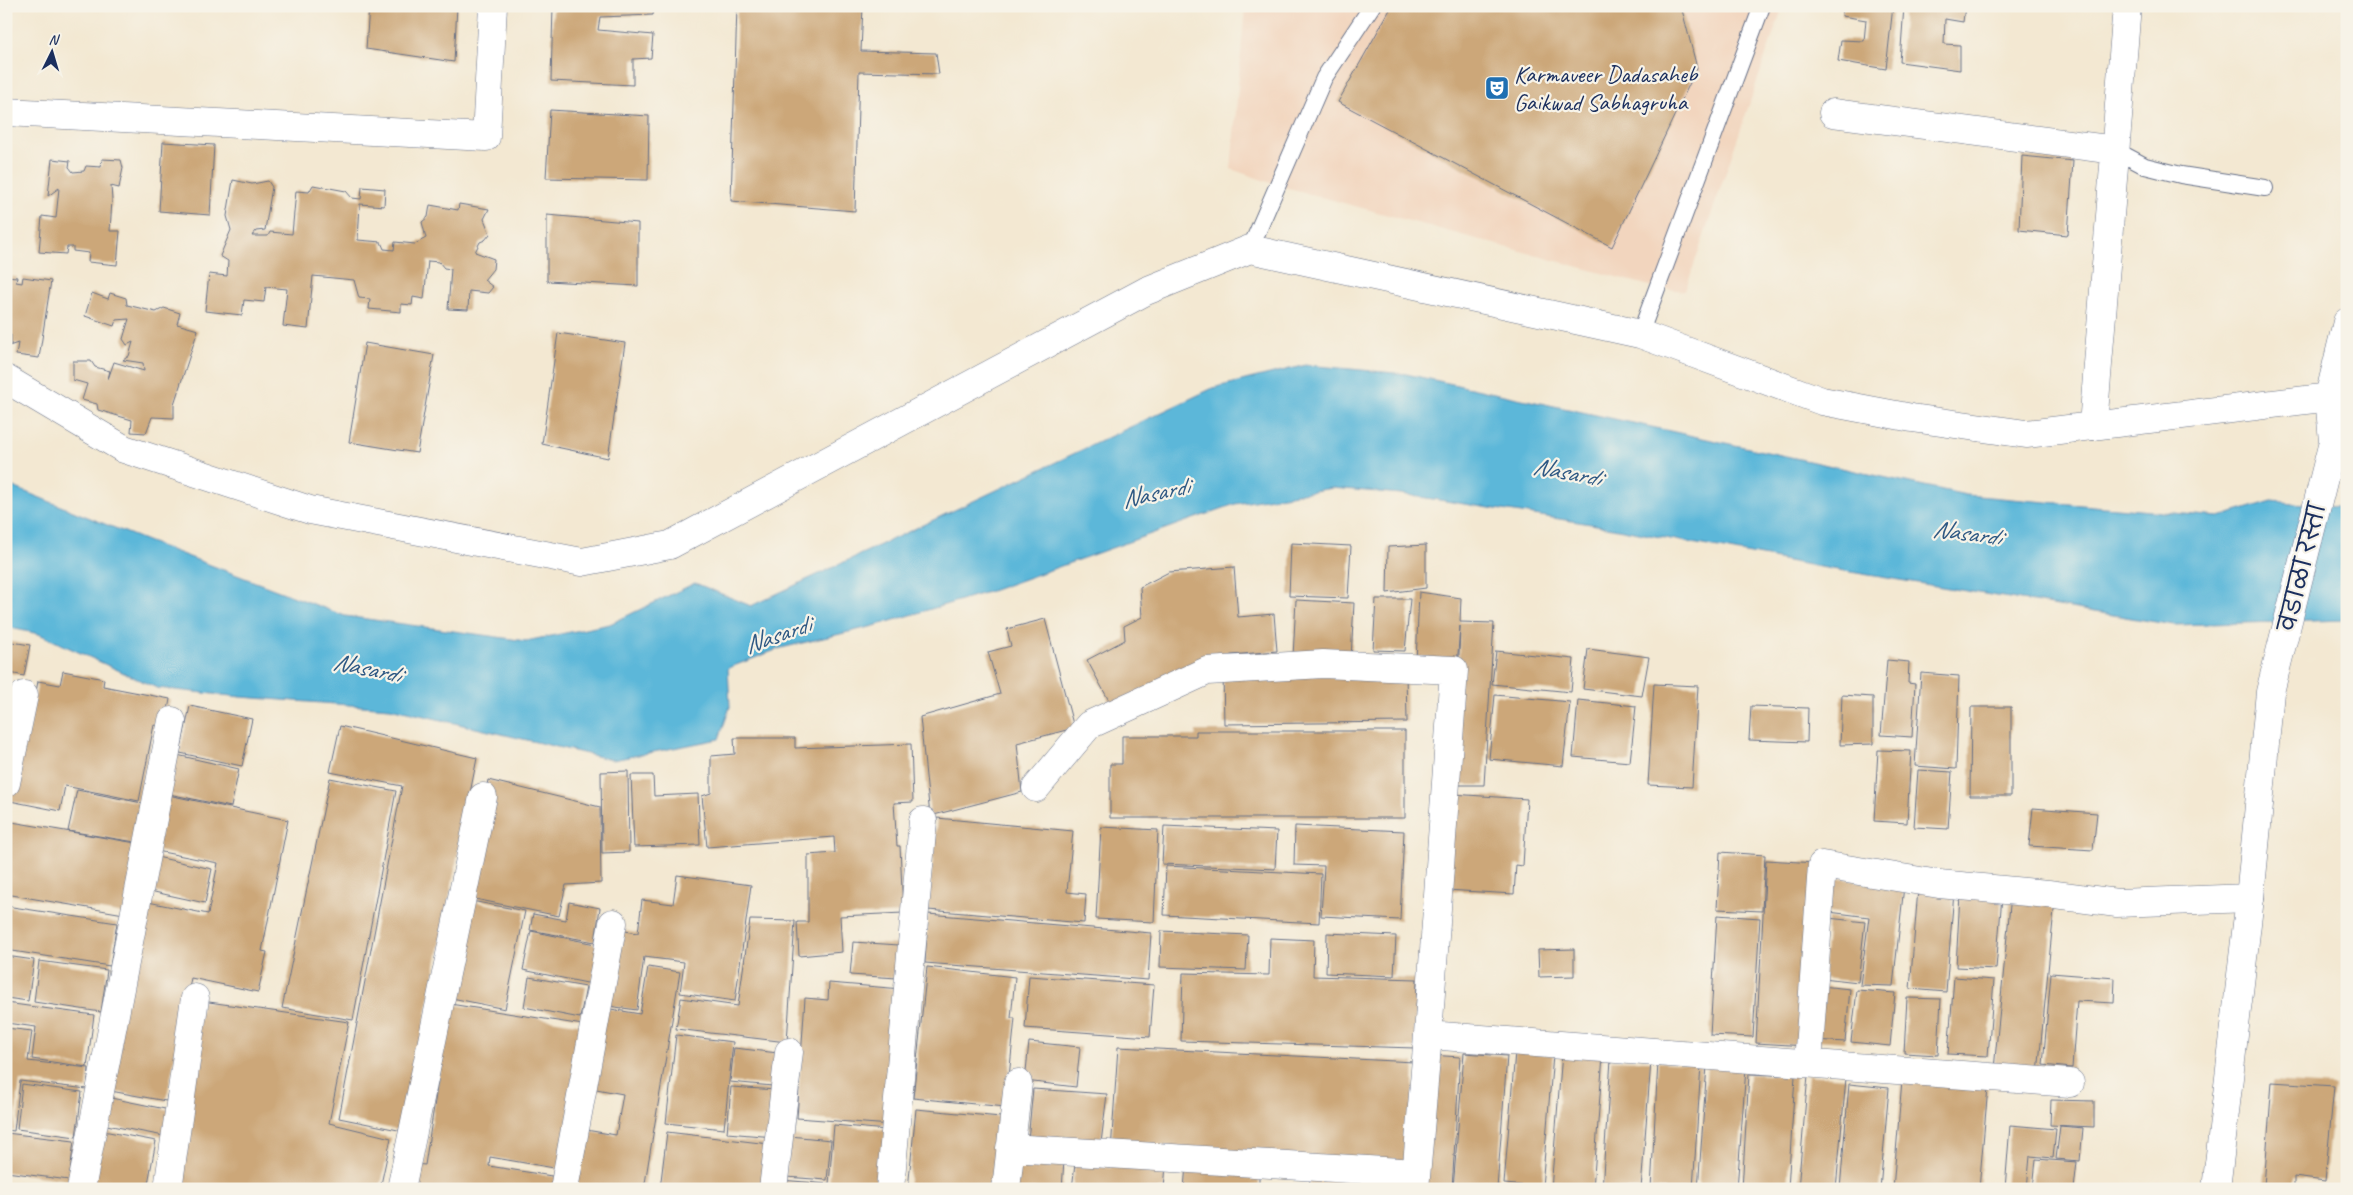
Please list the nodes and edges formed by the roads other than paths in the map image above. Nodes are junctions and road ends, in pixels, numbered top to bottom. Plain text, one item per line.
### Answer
1 (493, 6) edge
2 (1372, 6) edge
3 (1762, 6) edge
4 (2127, 6) edge
5 (6, 112) edge
6 (1833, 113) dead end
7 (2115, 150) junction
8 (2265, 188) dead end
9 (1250, 249) junction
10 (2347, 322) edge
11 (1640, 334) junction
12 (6, 379) edge
13 (2341, 402) edge
14 (2093, 426) junction
15 (24, 695) dead end
16 (172, 721) dead end
17 (6, 783) edge
18 (1036, 788) dead end
19 (483, 797) dead end
20 (923, 821) dead end
21 (2250, 898) junction
22 (613, 923) dead end
23 (195, 998) dead end
24 (1428, 1035) junction
25 (788, 1052) dead end
26 (1808, 1063) junction
27 (1018, 1083) dead end
28 (2070, 1083) dead end
29 (1010, 1148) junction
30 (1415, 1181) edge
31 (81, 1189) edge
32 (168, 1189) edge
33 (401, 1189) edge
34 (564, 1189) edge
35 (773, 1189) edge
36 (890, 1189) edge
37 (1006, 1189) edge
38 (2216, 1189) edge

1 - 5 street
2 - 9 lane
3 - 11 lane
4 - 7 street
6 - 7 street
7 - 8 lane
7 - 14 street
9 - 11 street
9 - 12 street
10 - 13 street, वडाळा रस्ता
11 - 14 street
13 - 14 street
13 - 21 street, वडाळा रस्ता
15 - 17 street
16 - 31 street
18 - 24 street
19 - 33 street
20 - 36 street
21 - 26 street
21 - 38 street, वडाळा रस्ता
22 - 34 street
23 - 32 street
24 - 26 street
24 - 30 street
25 - 35 street
26 - 28 street
27 - 29 street
29 - 30 street
29 - 37 street

